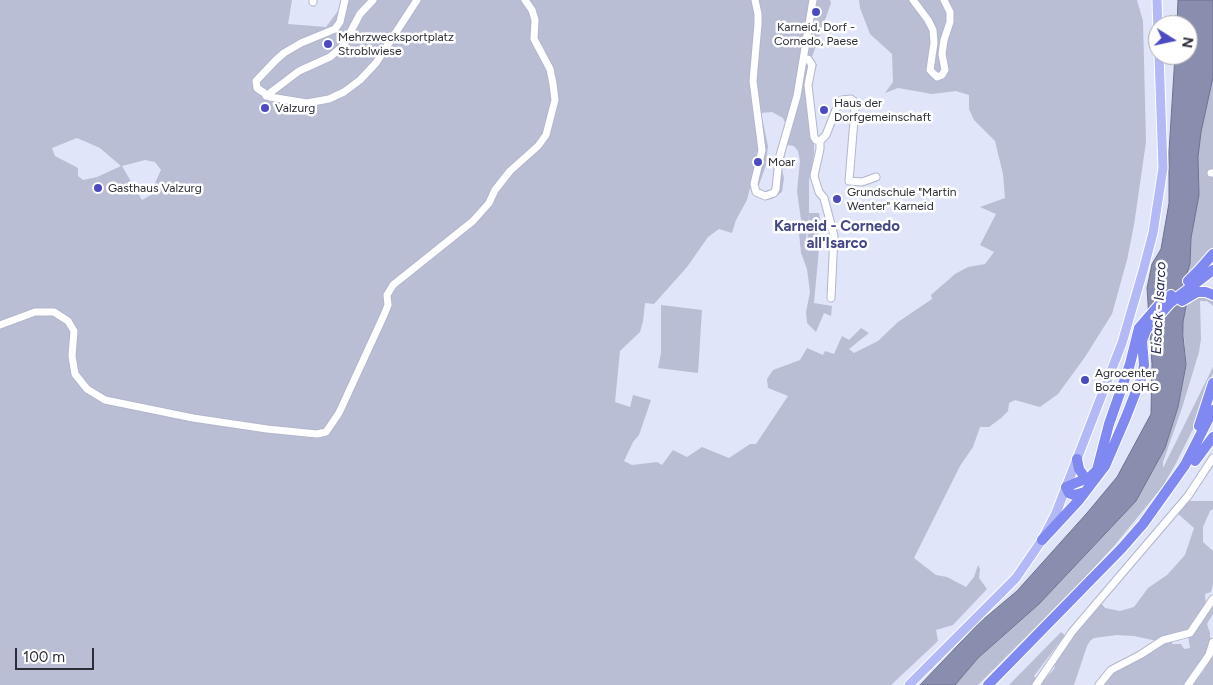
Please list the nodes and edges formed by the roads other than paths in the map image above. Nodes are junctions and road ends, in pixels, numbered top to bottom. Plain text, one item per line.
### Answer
1 (346, 0) edge
2 (373, 0) edge
3 (417, 0) edge
4 (525, 0) edge
5 (755, 0) edge
6 (813, 0) edge
7 (913, 0) edge
8 (944, 0) edge
9 (1156, 0) edge
10 (1157, 15) edge
11 (804, 59) junction
12 (1159, 65) edge
13 (268, 96) junction
14 (820, 141) junction
15 (876, 177) dead end
16 (1213, 254) edge
17 (1213, 270) edge
18 (1198, 276) junction
19 (1213, 295) edge
20 (831, 298) dead end
21 (1153, 317) junction
22 (0, 325) edge
23 (1144, 327) junction
24 (1213, 383) edge
25 (1213, 410) edge
26 (1213, 425) edge
27 (1213, 437) edge
28 (1213, 458) edge
29 (1077, 459) junction
30 (1195, 461) junction
31 (1086, 479) junction
32 (1066, 487) junction
33 (1085, 492) junction
34 (1164, 496) junction
35 (1042, 540) junction
36 (1213, 599) edge
37 (1213, 642) edge
38 (909, 685) edge
39 (988, 685) edge
40 (997, 685) edge
41 (1036, 685) edge
42 (1099, 685) edge
43 (1188, 685) edge

1 - 13 street
2 - 13 street
3 - 13 street
4 - 22 street
5 - 11 street
6 - 11 street
7 - 8 street
9 - 10 main road
11 - 14 street
12 - 29 main road
14 - 15 street
14 - 20 street
16 - 18 highway
17 - 18 highway
18 - 21 highway
18 - 21 highway
19 - 21 highway
21 - 23 highway
23 - 31 highway
23 - 33 highway
24 - 34 highway
25 - 34 highway
26 - 30 highway
27 - 30 highway
28 - 41 street
29 - 31 highway
29 - 32 main road
30 - 40 highway
31 - 32 highway
32 - 33 highway
32 - 35 main road
33 - 35 highway
34 - 39 highway
35 - 38 main road
36 - 42 street
37 - 43 street

